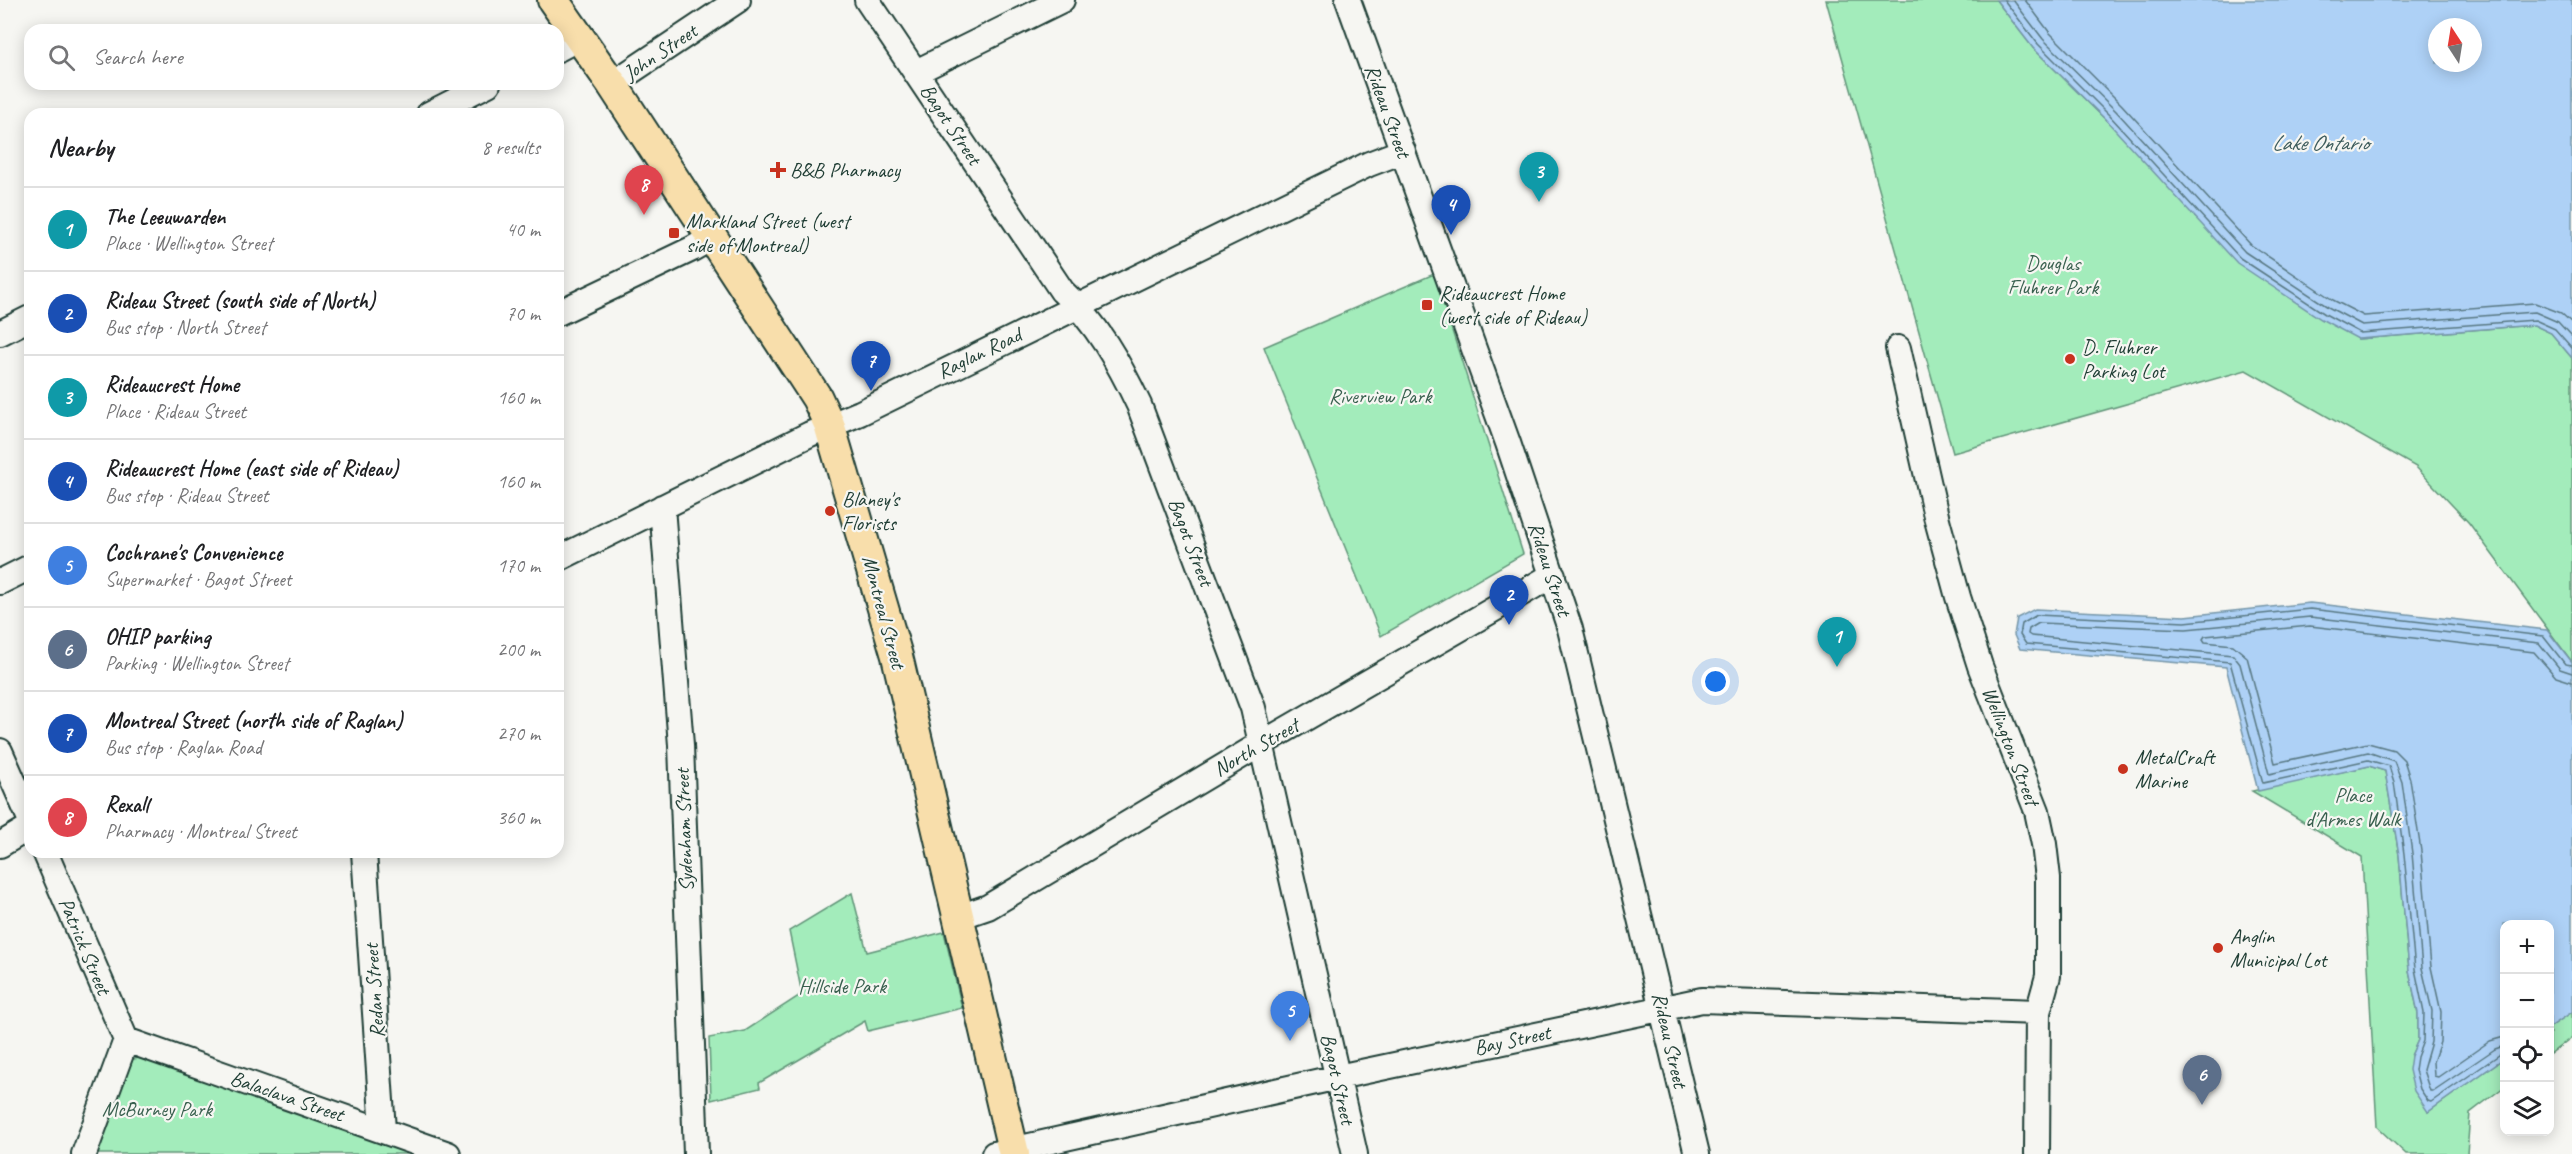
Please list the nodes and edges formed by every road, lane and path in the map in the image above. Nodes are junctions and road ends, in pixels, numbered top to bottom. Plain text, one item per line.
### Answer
1 (553, 0) edge
2 (738, 0) edge
3 (867, 0) edge
4 (1062, 0) edge
5 (1348, 0) edge
6 (561, 24) edge
7 (568, 44) edge
8 (916, 72) junction
9 (612, 84) junction
10 (476, 90) edge
11 (441, 108) edge
12 (1402, 151) junction
13 (712, 237) junction
14 (1077, 305) junction
15 (564, 311) edge
16 (24, 321) edge
17 (0, 333) edge
18 (1898, 348) dead end
19 (829, 424) junction
20 (662, 507) junction
21 (564, 556) edge
22 (24, 570) edge
23 (1553, 575) junction
24 (0, 582) edge
25 (1261, 744) junction
26 (0, 751) edge
27 (24, 805) edge
28 (24, 831) edge
29 (0, 845) edge
30 (48, 858) edge
31 (364, 858) edge
32 (959, 917) junction
33 (1662, 1007) junction
34 (2038, 1012) junction
35 (126, 1040) junction
36 (1338, 1077) junction
37 (383, 1130) junction
38 (1007, 1153) edge
39 (84, 1154) edge
40 (447, 1154) edge
41 (696, 1154) edge
42 (1356, 1154) edge
43 (1697, 1154) edge
44 (2037, 1154) edge

1 - 6 main road, Montreal Street
2 - 9 street, John Street
3 - 8 street, Bagot Street
4 - 8 street
5 - 12 street, Rideau Street
7 - 9 main road, Montreal Street
8 - 14 street, Bagot Street
9 - 13 main road, Montreal Street
10 - 11 street
12 - 14 street, Raglan Road
12 - 23 street, Rideau Street
13 - 15 street
13 - 19 main road, Montreal Street
14 - 19 street, Raglan Road
14 - 25 street, Bagot Street
16 - 17 street
18 - 34 street, Wellington Street
19 - 20 street, Raglan Road
19 - 32 main road, Montreal Street
20 - 21 street, Raglan Road
20 - 41 street, Sydenham Street
22 - 24 street
23 - 25 street, North Street
23 - 33 street, Rideau Street
25 - 32 street, North Street
25 - 36 street, Bagot Street
26 - 27 street
28 - 29 street
30 - 35 street, Patrick Street
31 - 37 street, Redan Street
32 - 38 main road, Montreal Street
33 - 34 street, Bay Street
33 - 36 street, Bay Street
33 - 43 street, Rideau Street
34 - 44 street, Wellington Street
35 - 37 street, Balaclava Street
35 - 39 street
36 - 38 street, Bay Street
36 - 42 street, Bagot Street
37 - 40 street, Balaclava Street

